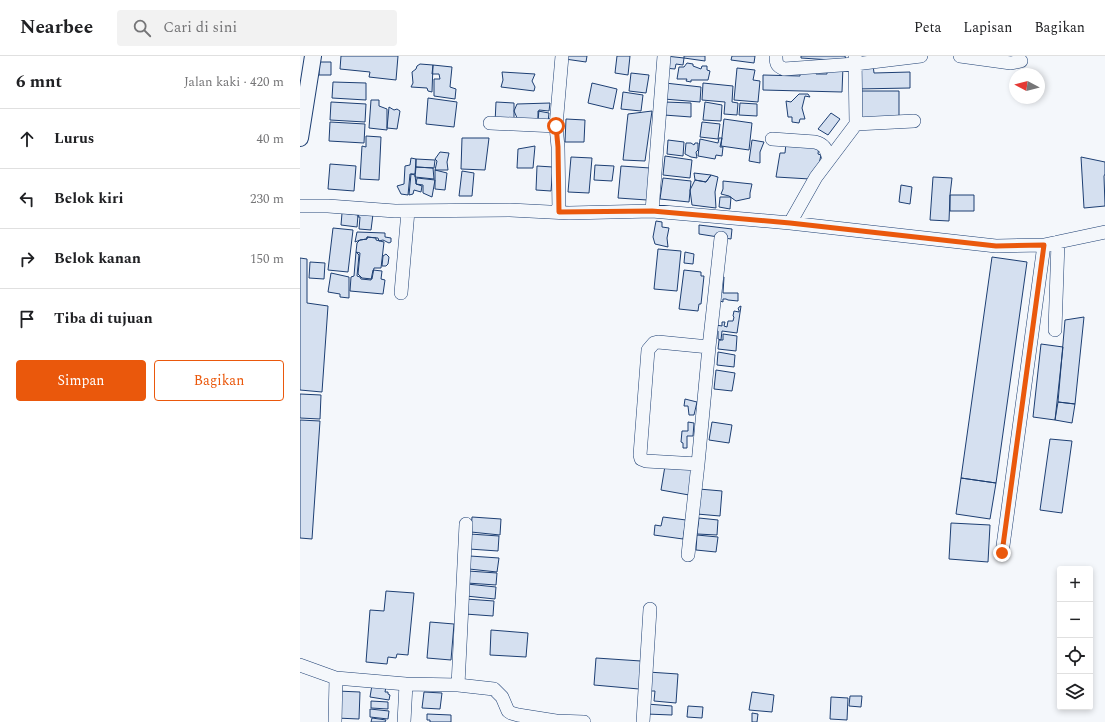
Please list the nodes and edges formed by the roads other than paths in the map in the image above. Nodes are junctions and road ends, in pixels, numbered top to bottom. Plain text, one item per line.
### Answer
1 (313, 56) edge
2 (562, 56) edge
3 (664, 56) edge
4 (776, 56) edge
5 (922, 56) edge
6 (960, 56) edge
7 (855, 60) edge
8 (1021, 61) dead end
9 (914, 121) dead end
10 (490, 123) dead end
11 (856, 124) junction
12 (556, 126) junction
13 (300, 138) edge
14 (772, 140) dead end
15 (829, 160) junction
16 (300, 206) edge
17 (408, 211) junction
18 (652, 211) junction
19 (559, 212) junction
20 (790, 223) junction
21 (722, 228) junction
22 (1105, 232) edge
23 (1058, 242) junction
24 (1044, 245) junction
25 (401, 293) dead end
26 (1054, 330) dead end
27 (709, 347) junction
28 (698, 464) junction
29 (466, 524) dead end
30 (1002, 553) dead end
31 (688, 555) dead end
32 (650, 609) dead end
33 (300, 665) edge
34 (336, 678) junction
35 (406, 684) junction
36 (458, 685) junction
37 (556, 721) edge
38 (335, 722) edge
39 (404, 722) edge
40 (584, 722) edge
41 (643, 722) edge

1 - 13 street
2 - 12 street
3 - 18 street
4 - 7 street
5 - 7 street
6 - 8 street
7 - 11 street
9 - 11 street
10 - 12 street
11 - 15 street
12 - 19 street
14 - 15 street
15 - 20 street
16 - 17 street
17 - 19 street
17 - 25 street
18 - 19 street
18 - 21 street
20 - 21 street
20 - 24 street
21 - 27 street
22 - 23 street
23 - 24 street
23 - 26 street
24 - 30 street
27 - 28 street
27 - 28 street
28 - 31 street
29 - 36 street
32 - 41 street
33 - 34 street
34 - 35 street
34 - 38 street
35 - 36 street
35 - 39 street
36 - 37 street
37 - 40 street

